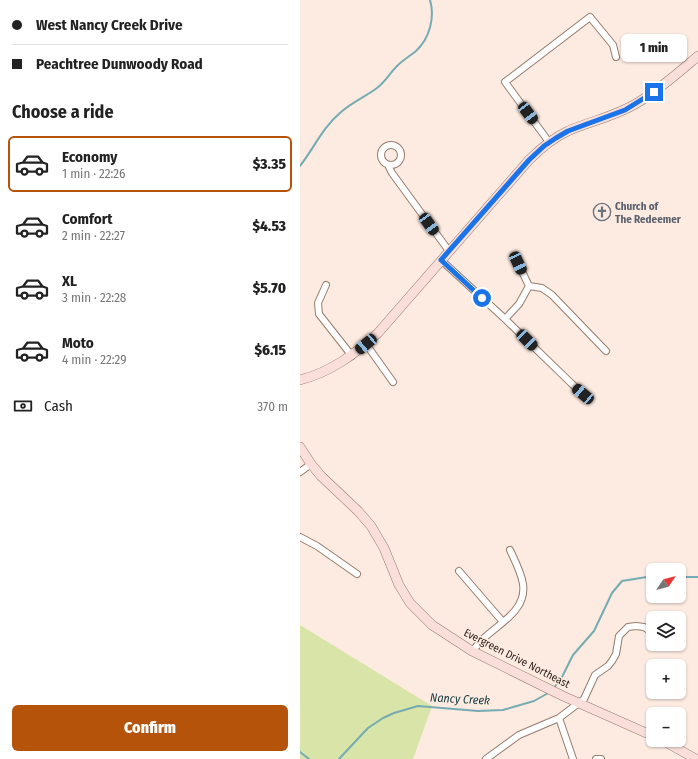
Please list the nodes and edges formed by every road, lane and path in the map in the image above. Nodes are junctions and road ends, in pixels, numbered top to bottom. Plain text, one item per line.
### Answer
1 (698, 56) edge
2 (616, 57) dead end
3 (549, 142) junction
4 (388, 165) dead end
5 (449, 251) junction
6 (441, 260) junction
7 (518, 263) dead end
8 (326, 285) dead end
9 (529, 286) junction
10 (505, 318) junction
11 (366, 344) junction
12 (606, 351) dead end
13 (352, 356) junction
14 (300, 380) edge
15 (394, 382) dead end
16 (583, 394) dead end
17 (300, 447) edge
18 (311, 464) junction
19 (300, 472) edge
20 (300, 537) edge
21 (510, 550) dead end
22 (459, 571) dead end
23 (357, 574) dead end
24 (503, 622) junction
25 (646, 628) edge
26 (472, 651) junction
27 (579, 703) junction
28 (559, 718) junction
29 (646, 733) edge
30 (675, 747) edge
31 (486, 759) edge
32 (573, 759) edge
33 (596, 759) edge
34 (601, 759) edge
35 (696, 759) edge

1 - 3 main road
2 - 3 street
3 - 5 main road
4 - 5 street
5 - 6 main road
6 - 10 street
6 - 11 main road
7 - 9 street
8 - 13 street
9 - 10 street
9 - 12 street
10 - 16 street
11 - 13 main road
11 - 15 street
13 - 14 main road
17 - 18 main road, Evergreen Drive Northeast
18 - 19 street
18 - 26 main road, Evergreen Drive Northeast
20 - 23 street
21 - 24 street
22 - 24 street
24 - 26 street
25 - 27 street
26 - 27 main road, Evergreen Drive Northeast
27 - 28 street
27 - 29 main road, Evergreen Drive Northeast
28 - 31 street
28 - 32 street
30 - 35 main road
33 - 34 street

